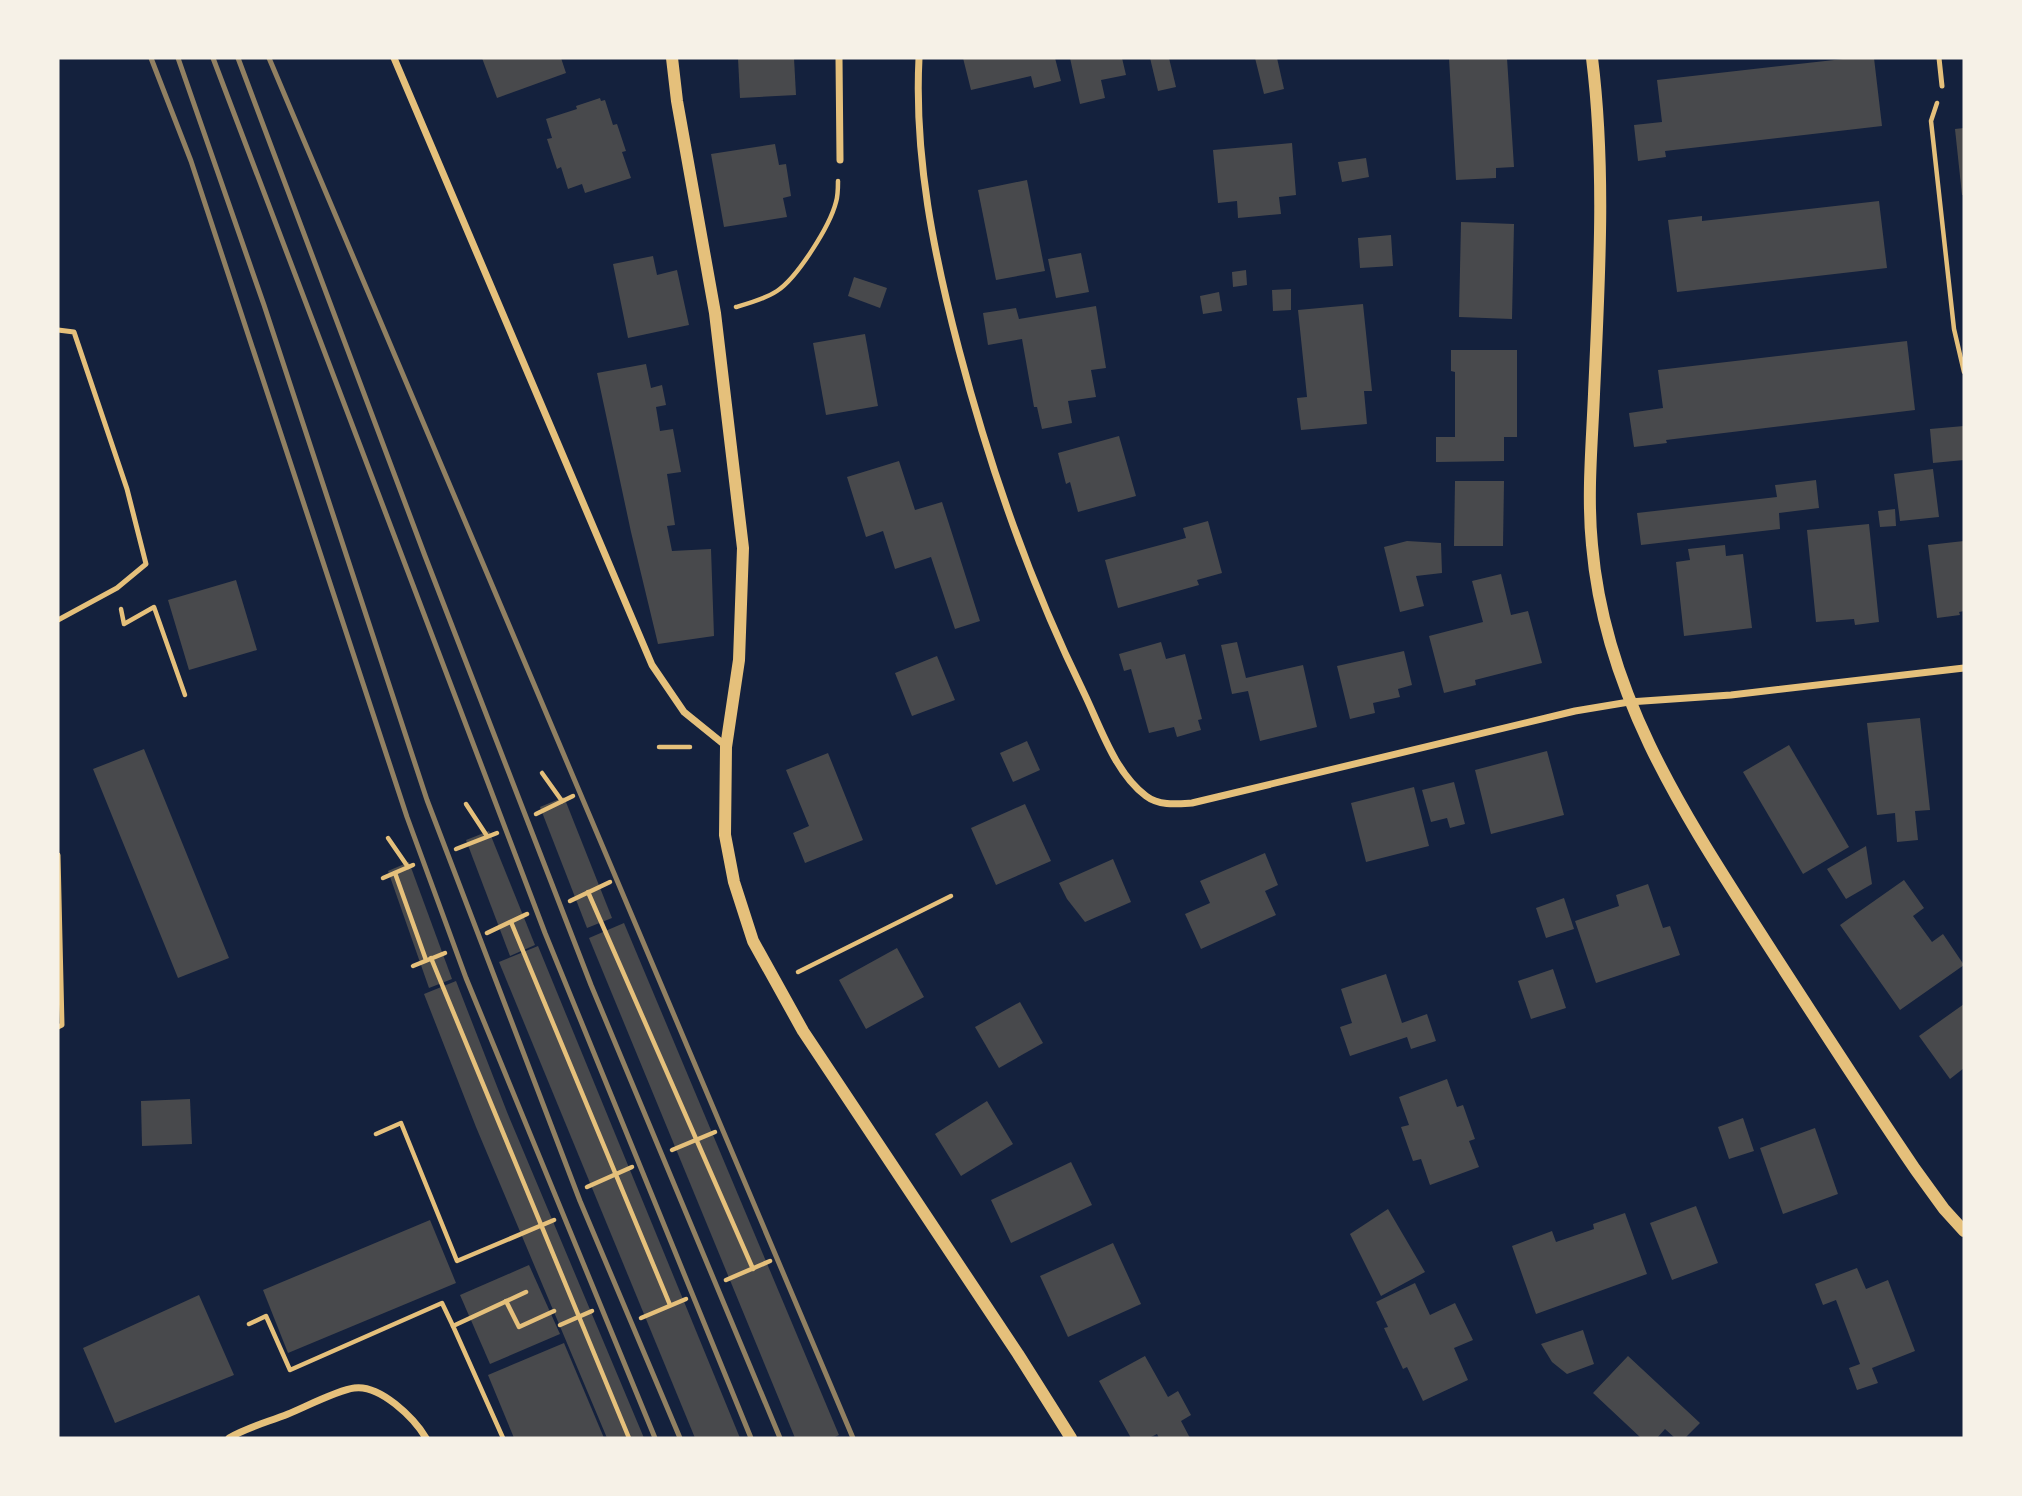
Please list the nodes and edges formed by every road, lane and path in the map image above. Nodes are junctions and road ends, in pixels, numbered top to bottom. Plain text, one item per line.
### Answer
1 (394, 58) edge
2 (672, 58) edge
3 (839, 58) edge
4 (919, 58) edge
5 (1592, 58) edge
6 (1940, 58) edge
7 (1942, 86) joint
8 (840, 160) joint
9 (715, 313) junction
10 (58, 330) edge
11 (1964, 372) edge
12 (58, 620) edge
13 (124, 624) dead end
14 (1964, 668) edge
15 (186, 695) dead end
16 (1629, 702) junction
17 (726, 747) junction
18 (551, 792) dead end
19 (573, 796) dead end
20 (562, 801) junction
21 (536, 814) dead end
22 (474, 823) dead end
23 (497, 833) dead end
24 (488, 836) junction
25 (456, 849) dead end
26 (394, 854) dead end
27 (58, 855) edge
28 (395, 873) junction
29 (383, 878) dead end
30 (610, 882) dead end
31 (588, 892) junction
32 (951, 896) dead end
33 (570, 901) dead end
34 (527, 915) dead end
35 (511, 922) junction
36 (487, 933) dead end
37 (445, 953) dead end
38 (429, 959) junction
39 (413, 966) dead end
40 (806, 968) dead end
41 (58, 1027) edge
42 (715, 1132) dead end
43 (376, 1133) dead end
44 (696, 1140) junction
45 (672, 1150) dead end
46 (632, 1167) dead end
47 (616, 1175) junction
48 (587, 1187) dead end
49 (554, 1220) dead end
50 (540, 1226) junction
51 (1964, 1231) edge
52 (770, 1261) dead end
53 (753, 1269) junction
54 (726, 1280) dead end
55 (526, 1292) dead end
56 (686, 1299) dead end
57 (506, 1301) junction
58 (670, 1305) junction
59 (554, 1311) dead end
60 (592, 1311) dead end
61 (578, 1317) junction
62 (641, 1318) dead end
63 (249, 1324) dead end
64 (560, 1325) dead end
65 (453, 1326) junction
66 (229, 1438) edge
67 (426, 1438) edge
68 (503, 1438) edge
69 (629, 1438) edge
70 (1071, 1438) edge

1 - 17 street
2 - 9 street
3 - 8 street
4 - 16 street
5 - 16 street
6 - 7 lane
7 - 11 path
8 - 9 path
9 - 17 street
10 - 12 lane
13 - 15 path
14 - 16 street
16 - 51 street
17 - 70 street
18 - 20 path
19 - 20 path
20 - 21 path
22 - 24 path
23 - 24 path
24 - 25 path
26 - 28 path
27 - 41 lane
28 - 29 path
28 - 38 path
30 - 31 path
31 - 33 path
31 - 44 path
32 - 40 path
34 - 35 path
35 - 36 path
35 - 47 path
37 - 38 path
38 - 39 path
38 - 50 path
42 - 44 path
43 - 50 path
44 - 45 path
44 - 53 path
46 - 47 path
47 - 48 path
47 - 58 path
49 - 50 path
50 - 61 path
52 - 53 path
53 - 54 path
55 - 57 path
56 - 58 path
57 - 59 path
57 - 65 path
58 - 62 path
60 - 61 path
61 - 64 path
61 - 69 path
63 - 65 path
65 - 68 path
66 - 67 street

